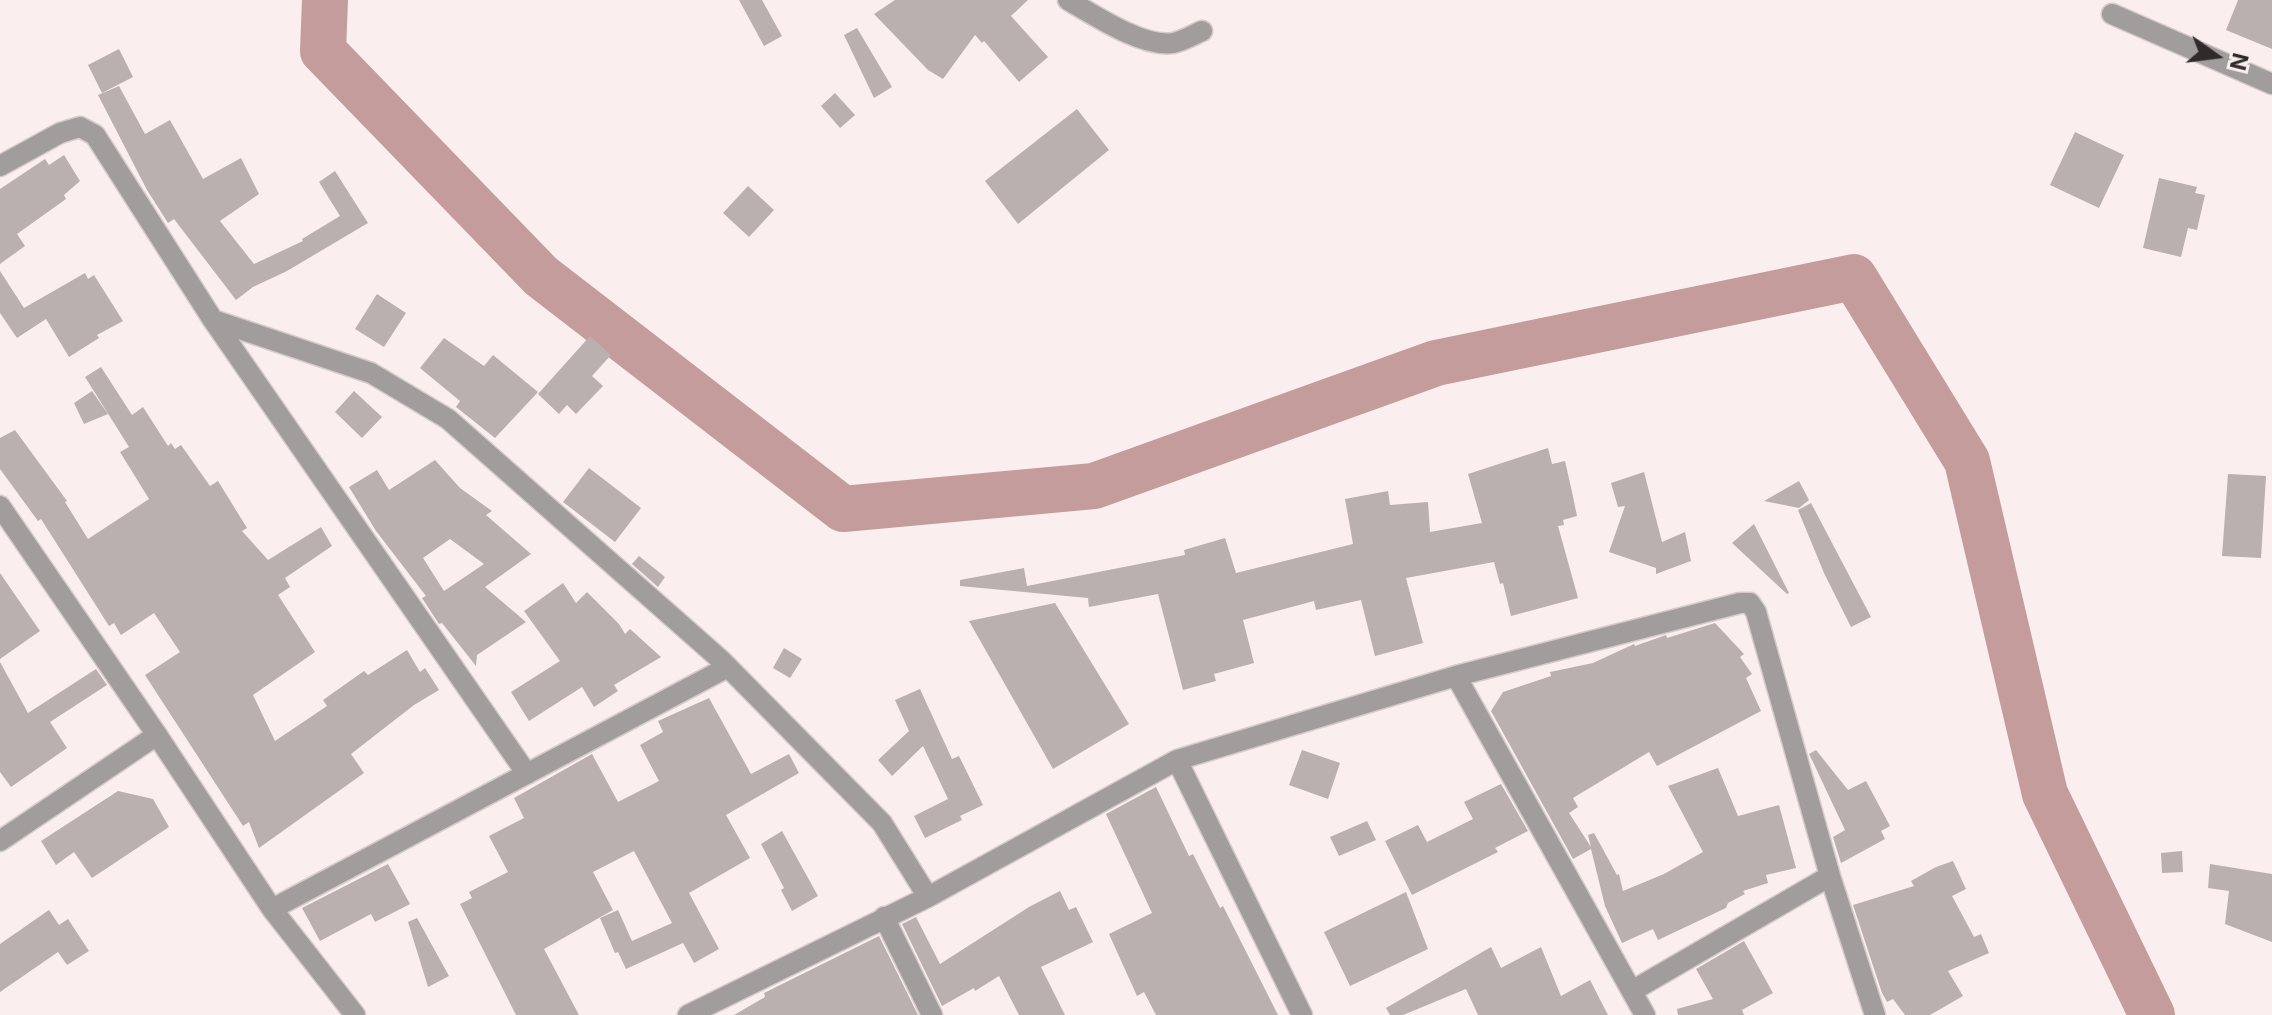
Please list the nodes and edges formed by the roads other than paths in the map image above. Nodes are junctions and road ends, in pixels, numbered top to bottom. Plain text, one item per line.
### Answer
1 (1068, 0) edge
2 (2112, 14) dead end
3 (1202, 31) dead end
4 (2272, 84) edge
5 (0, 166) edge
6 (213, 320) junction
7 (0, 506) edge
8 (728, 667) junction
9 (1456, 676) junction
10 (157, 735) junction
11 (1177, 760) junction
12 (527, 774) junction
13 (0, 841) edge
14 (1830, 876) junction
15 (928, 897) junction
16 (272, 909) junction
17 (884, 917) junction
18 (1632, 991) junction
19 (355, 1015) edge
20 (688, 1015) edge
21 (932, 1015) edge
22 (1302, 1015) edge
23 (1645, 1015) edge
24 (1875, 1015) edge

1 - 3 street
2 - 4 street
5 - 6 street
6 - 8 street
6 - 12 street
7 - 10 street
8 - 12 street
8 - 15 street
9 - 11 street
9 - 14 street
9 - 18 street
10 - 13 street
10 - 16 street
11 - 15 street
11 - 22 street
12 - 16 street
14 - 18 street
14 - 24 street
15 - 17 street
16 - 19 street
17 - 20 street
17 - 21 street
18 - 23 street

